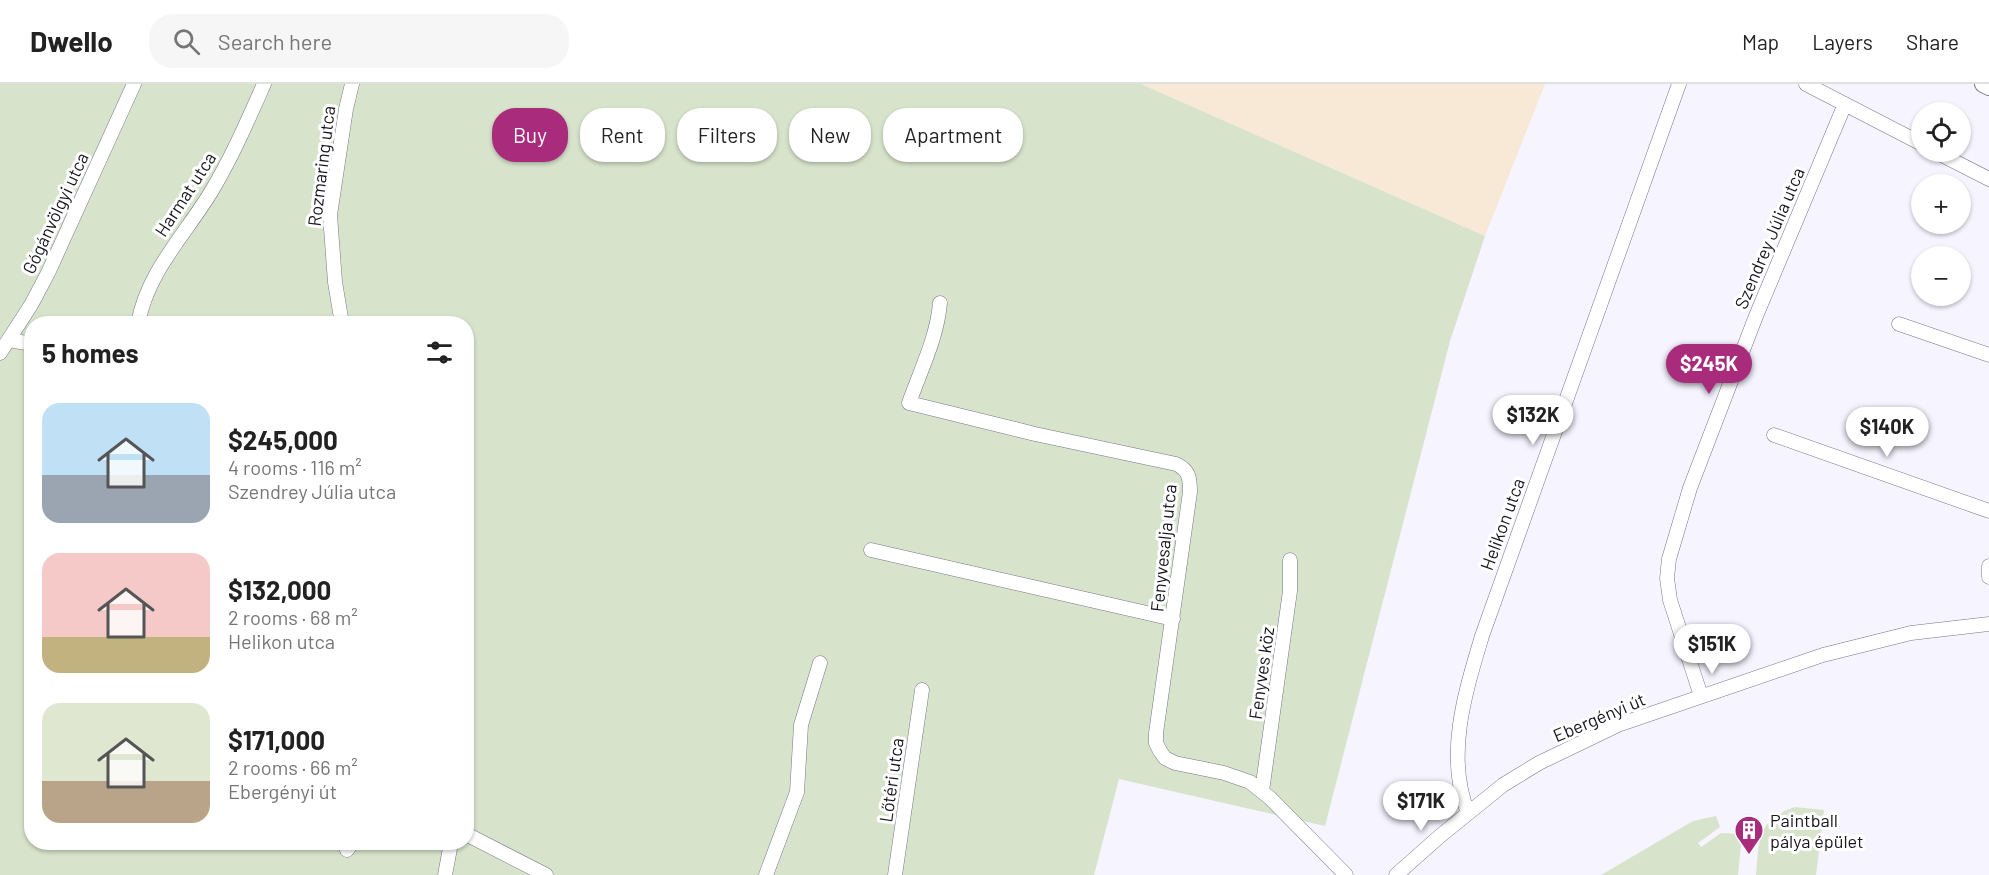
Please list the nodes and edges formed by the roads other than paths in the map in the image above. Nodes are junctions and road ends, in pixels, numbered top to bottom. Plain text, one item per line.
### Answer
1 (134, 84) edge
2 (264, 84) edge
3 (352, 84) edge
4 (1679, 84) edge
5 (1806, 84) edge
6 (1983, 84) edge
7 (1989, 87) edge
8 (1845, 104) junction
9 (1911, 138) edge
10 (1956, 162) edge
11 (1989, 179) edge
12 (940, 303) dead end
13 (140, 316) edge
14 (341, 316) edge
15 (1899, 324) dead end
16 (9, 340) junction
17 (24, 343) edge
18 (0, 353) edge
19 (1989, 355) edge
20 (1774, 435) dead end
21 (1989, 511) edge
22 (871, 550) dead end
23 (1290, 560) dead end
24 (1989, 566) edge
25 (1989, 577) edge
26 (1173, 619) junction
27 (1989, 624) edge
28 (820, 663) dead end
29 (922, 690) dead end
30 (1701, 696) junction
31 (1262, 791) junction
32 (1468, 813) junction
33 (474, 838) edge
34 (449, 850) edge
35 (444, 875) edge
36 (546, 875) edge
37 (766, 875) edge
38 (895, 875) edge
39 (1346, 875) edge
40 (1396, 875) edge

1 - 16 street, Gógánvölgyi utca
2 - 13 street, Harmat utca
3 - 14 street, Rozmaring utca
4 - 32 street, Helikon utca
5 - 8 street
6 - 7 main road
8 - 9 street
8 - 30 street, Szendrey Júlia utca
10 - 11 street
12 - 26 street, Fenyvesalja utca
15 - 19 street
16 - 17 street
16 - 18 street, Gógánvölgyi utca
20 - 21 street
22 - 26 street
23 - 31 street, Fenyves köz
24 - 25 street
26 - 31 street, Fenyvesalja utca
27 - 30 street, Ebergényi út
28 - 37 street
29 - 38 street, Lőtéri utca
30 - 32 street, Ebergényi út
31 - 39 street, Fenyvesalja utca
32 - 40 street, Ebergényi út
33 - 36 street
34 - 35 street

